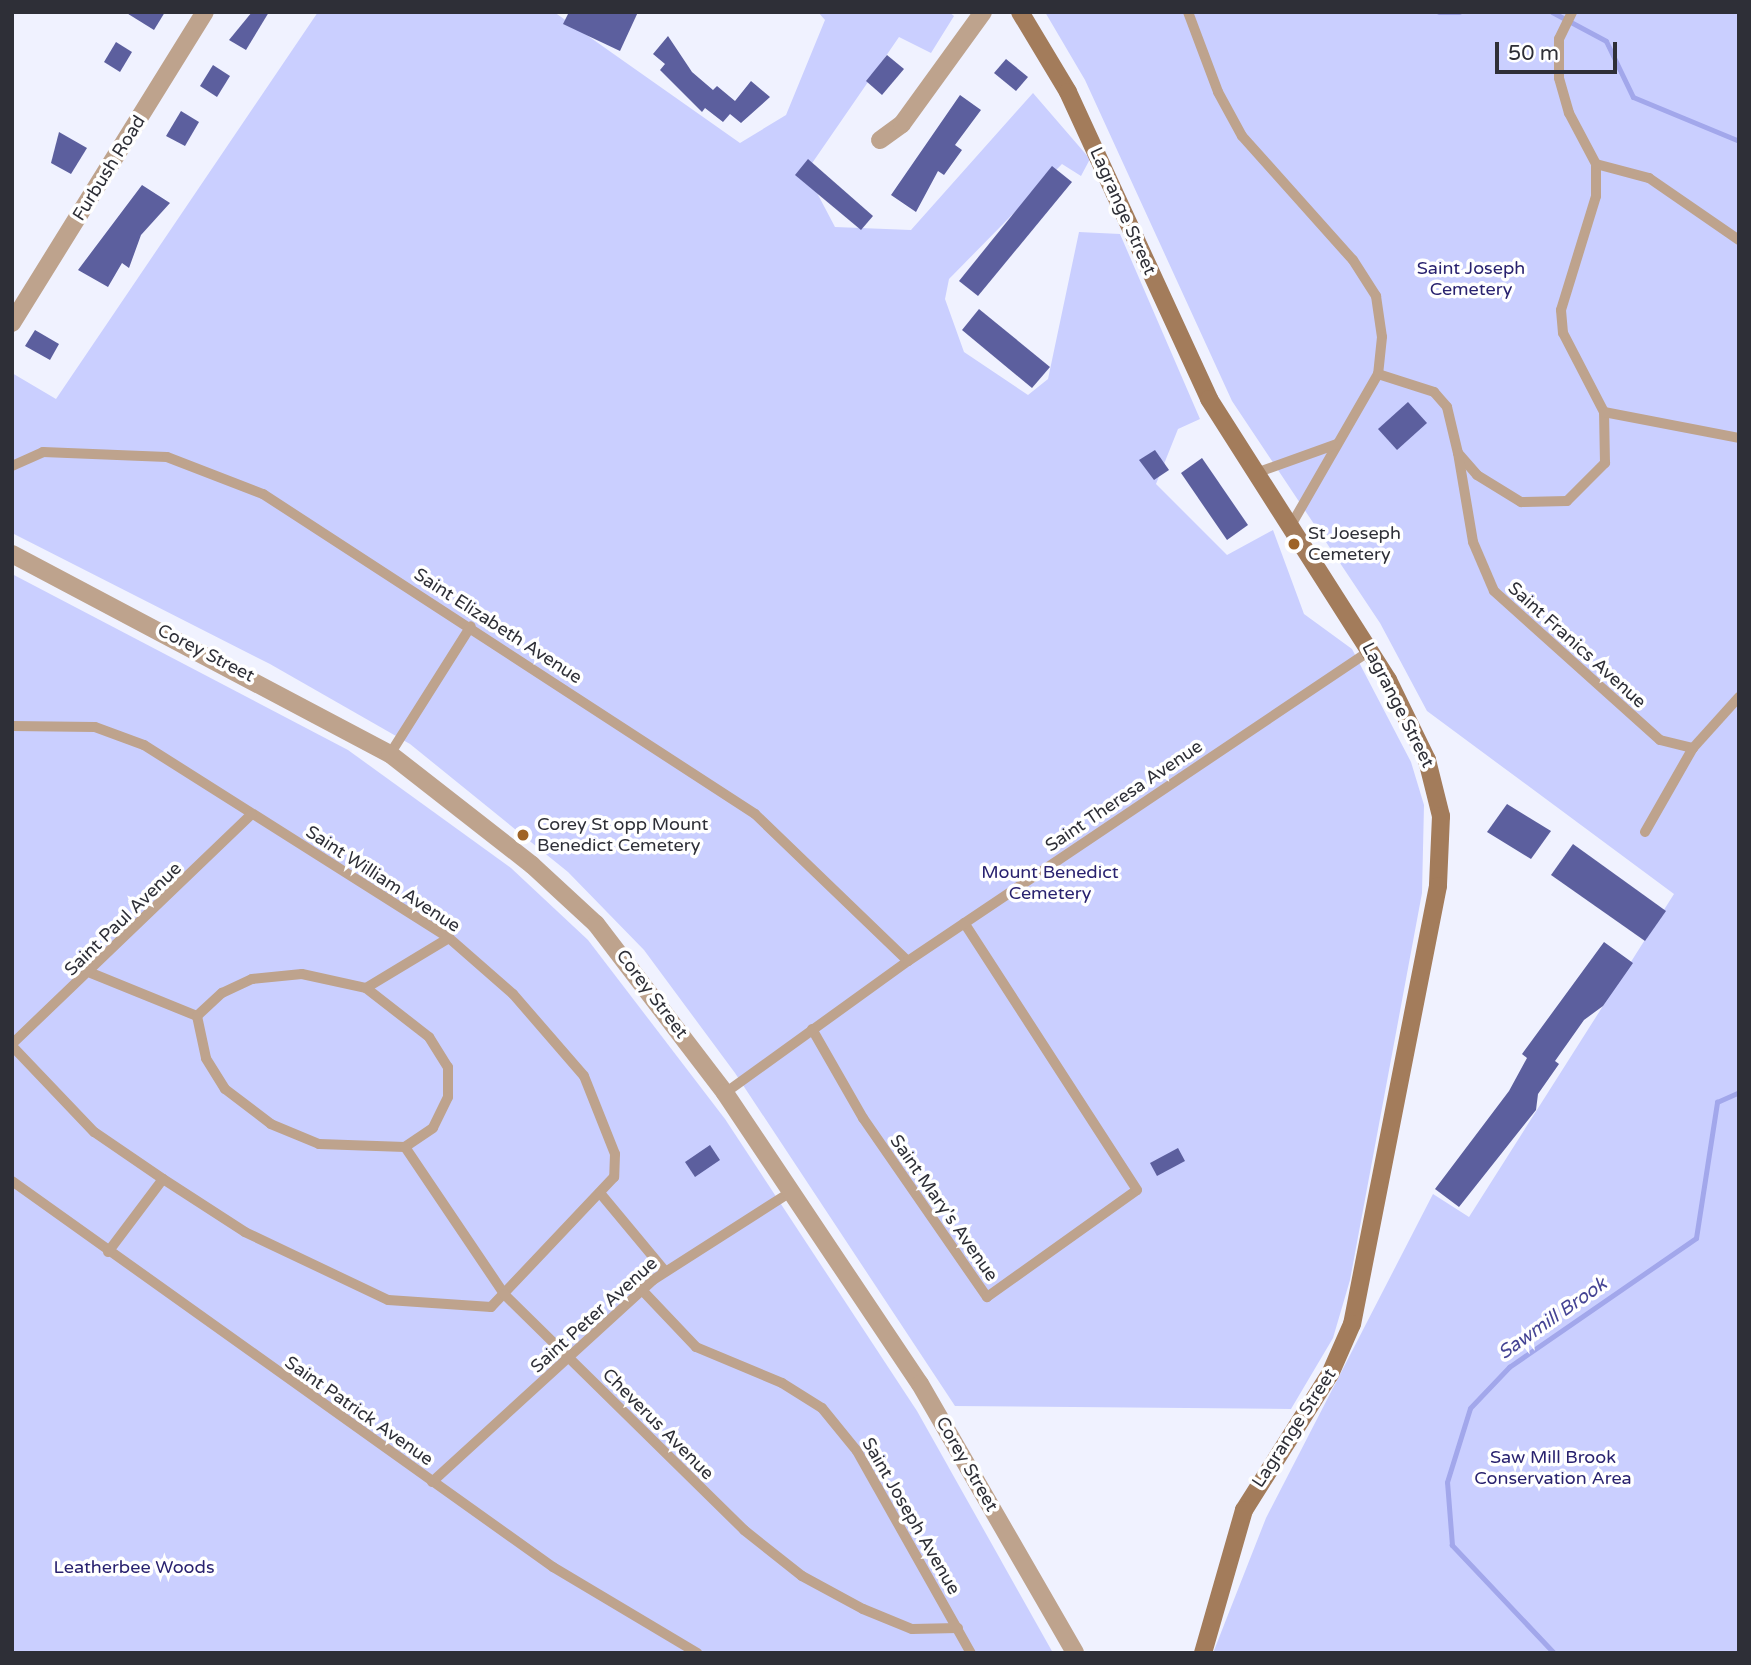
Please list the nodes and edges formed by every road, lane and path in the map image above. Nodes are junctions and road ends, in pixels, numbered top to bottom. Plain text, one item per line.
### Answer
1 (205, 12) edge
2 (983, 12) edge
3 (1020, 12) edge
4 (1188, 12) edge
5 (1572, 13) edge
6 (880, 140) dead end
7 (1596, 164) junction
8 (1739, 240) edge
9 (12, 323) edge
10 (1378, 374) junction
11 (1604, 412) junction
12 (1739, 438) edge
13 (1337, 444) junction
14 (1458, 453) junction
15 (12, 466) edge
16 (1256, 473) junction
17 (1291, 525) junction
18 (12, 554) edge
19 (471, 626) junction
20 (1371, 650) junction
21 (1739, 697) edge
22 (12, 726) edge
23 (1693, 748) junction
24 (390, 754) junction
25 (252, 814) junction
26 (1645, 832) dead end
27 (964, 923) junction
28 (449, 938) junction
29 (908, 961) junction
30 (91, 973) junction
31 (366, 988) junction
32 (197, 1016) junction
33 (812, 1030) junction
34 (12, 1045) edge
35 (725, 1093) junction
36 (405, 1147) junction
37 (163, 1179) junction
38 (12, 1181) edge
39 (792, 1191) junction
40 (600, 1194) junction
41 (108, 1252) junction
42 (665, 1271) junction
43 (641, 1289) junction
44 (504, 1294) junction
45 (570, 1357) junction
46 (432, 1482) junction
47 (958, 1628) junction
48 (697, 1653) edge
49 (971, 1653) edge
50 (1075, 1653) edge
51 (1203, 1653) edge

1 - 9 street, Furbush Road
2 - 6 street
3 - 16 main road, Lagrange Street
4 - 10 lane
5 - 7 lane
7 - 8 lane
7 - 11 lane
10 - 13 lane
10 - 14 lane, Saint Franics Avenue
11 - 12 lane
11 - 14 lane
13 - 16 lane
13 - 17 lane
14 - 23 lane, Saint Franics Avenue
15 - 19 lane, Saint Elizabeth Avenue
16 - 17 main road, Lagrange Street
17 - 20 main road, Lagrange Street
18 - 24 street, Corey Street
19 - 24 lane
19 - 29 lane, Saint Elizabeth Avenue
20 - 27 lane, Saint Theresa Avenue
20 - 51 main road, Lagrange Street
21 - 23 lane
22 - 25 lane, Saint William Avenue
23 - 26 lane
24 - 35 street, Corey Street
25 - 28 lane, Saint William Avenue
25 - 30 lane, Saint Paul Avenue
27 - 29 lane, Saint Theresa Avenue
27 - 33 lane, Saint Mary's Avenue
28 - 31 lane
28 - 40 lane, Saint William Avenue
29 - 33 lane, Saint Theresa Avenue
30 - 32 lane
30 - 34 lane, Saint Paul Avenue
31 - 32 lane
31 - 36 lane
32 - 36 lane
33 - 35 lane, Saint Theresa Avenue
34 - 37 lane, Saint William Avenue
35 - 39 street, Corey Street
36 - 44 lane, Cheverus Avenue
37 - 41 lane
37 - 44 lane, Saint William Avenue
38 - 41 lane, Saint Patrick Avenue
39 - 42 lane, Saint Peter Avenue
39 - 50 street, Corey Street
40 - 42 lane
40 - 44 lane, Saint William Avenue
41 - 46 lane, Saint Patrick Avenue
42 - 43 lane, Saint Peter Avenue
43 - 45 lane, Saint Peter Avenue
43 - 47 lane, Saint Joseph Avenue
44 - 45 lane, Cheverus Avenue
45 - 46 lane, Saint Peter Avenue
45 - 47 lane, Cheverus Avenue
46 - 48 lane, Saint Patrick Avenue
47 - 49 lane, Saint Joseph Avenue

